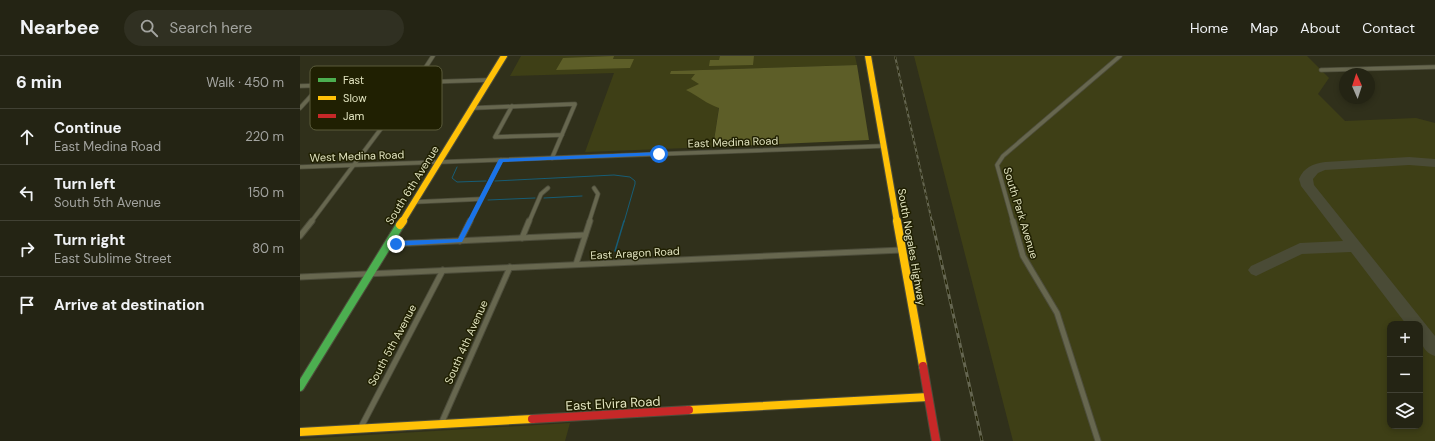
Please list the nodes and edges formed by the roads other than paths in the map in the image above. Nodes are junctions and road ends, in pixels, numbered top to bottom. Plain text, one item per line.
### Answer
1 (433, 56) edge
2 (504, 56) edge
3 (868, 56) edge
4 (1120, 56) edge
5 (426, 66) edge
6 (1435, 68) edge
7 (1321, 70) dead end
8 (489, 80) junction
9 (442, 81) edge
10 (300, 86) edge
11 (310, 86) edge
12 (310, 96) edge
13 (512, 106) junction
14 (300, 108) edge
15 (473, 108) junction
16 (380, 130) edge
17 (562, 135) junction
18 (883, 146) junction
19 (552, 158) junction
20 (501, 160) junction
21 (439, 162) junction
22 (354, 165) junction
23 (300, 167) edge
24 (548, 188) dead end
25 (594, 188) dead end
26 (481, 199) junction
27 (414, 202) junction
28 (300, 236) edge
29 (585, 236) junction
30 (522, 238) junction
31 (460, 241) junction
32 (388, 244) junction
33 (902, 250) junction
34 (576, 264) junction
35 (510, 268) junction
36 (442, 270) junction
37 (369, 274) junction
38 (300, 277) edge
39 (300, 387) edge
40 (928, 397) junction
41 (442, 424) junction
42 (360, 429) junction
43 (300, 432) edge
44 (936, 441) edge
45 (1098, 441) edge

1 - 5 street
2 - 8 street, South 6th Avenue
3 - 18 street, South Nogales Highway
4 - 45 street, South Park Avenue
6 - 7 street
8 - 9 street
8 - 15 street, South 6th Avenue
10 - 11 street
12 - 14 street
13 - 15 street
13 - 17 street
13 - 17 street
15 - 21 street, South 6th Avenue
16 - 22 street
17 - 19 street
18 - 19 street, East Medina Road
18 - 33 street, South Nogales Highway
19 - 20 street, East Medina Road
20 - 21 street, East Medina Road
20 - 26 street
21 - 22 street, West Medina Road
21 - 27 street, South 6th Avenue
22 - 23 street, West Medina Road
22 - 28 street
24 - 30 street
25 - 29 street
26 - 27 street
26 - 31 street
27 - 32 street, South 6th Avenue
29 - 30 street
29 - 34 street
30 - 31 street
31 - 32 street
32 - 37 street, South 6th Avenue
33 - 34 street, East Aragon Road
33 - 40 street, South Nogales Highway
34 - 35 street, East Aragon Road
35 - 36 street, East Aragon Road
35 - 41 street, South 4th Avenue
36 - 37 street, East Aragon Road
36 - 42 street, South 5th Avenue
37 - 38 street, East Aragon Road
37 - 39 street, South 6th Avenue
40 - 41 street, East Elvira Road
40 - 44 street, South Nogales Highway
41 - 42 street, East Elvira Road
42 - 43 street, East Elvira Road

